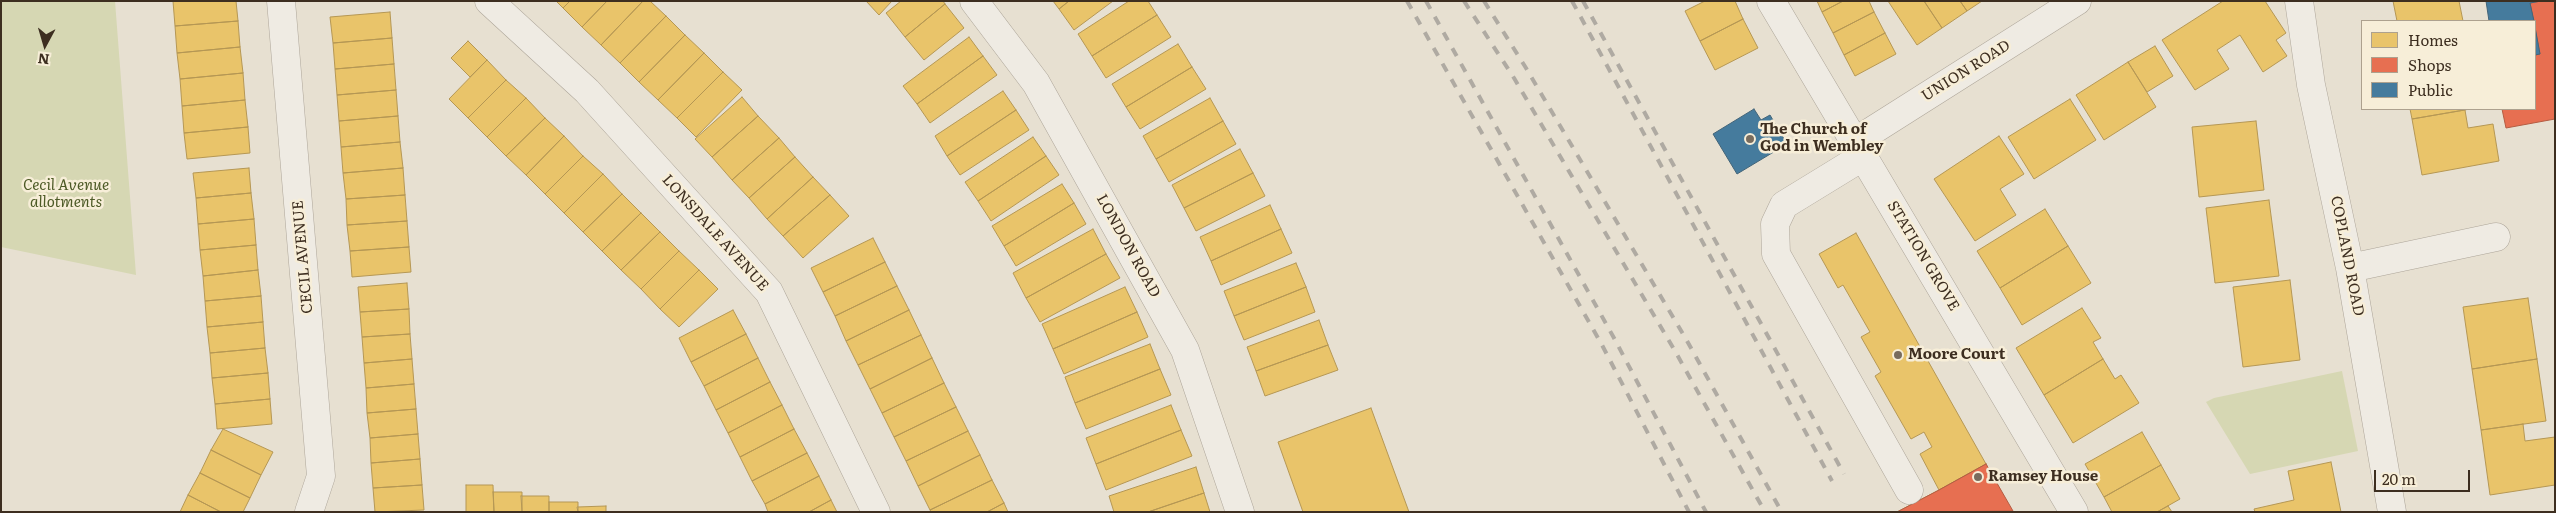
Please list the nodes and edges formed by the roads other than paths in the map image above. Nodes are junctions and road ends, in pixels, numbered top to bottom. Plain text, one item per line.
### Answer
1 (280, 1) edge
2 (489, 1) edge
3 (974, 1) edge
4 (1771, 1) edge
5 (2077, 1) edge
6 (2300, 1) edge
7 (1860, 148) junction
8 (2496, 237) dead end
9 (2350, 268) junction
10 (1909, 490) dead end
11 (309, 512) edge
12 (876, 512) edge
13 (1240, 512) edge
14 (2074, 512) edge
15 (2392, 512) edge

1 - 11 street, CECIL AVENUE
2 - 12 street, LONSDALE AVENUE
3 - 13 street, LONDON ROAD
4 - 7 street, STATION GROVE
5 - 7 street, UNION ROAD
6 - 9 street, COPLAND ROAD
7 - 10 street, UNION ROAD
7 - 14 street, STATION GROVE
8 - 9 street
9 - 15 street, COPLAND ROAD

